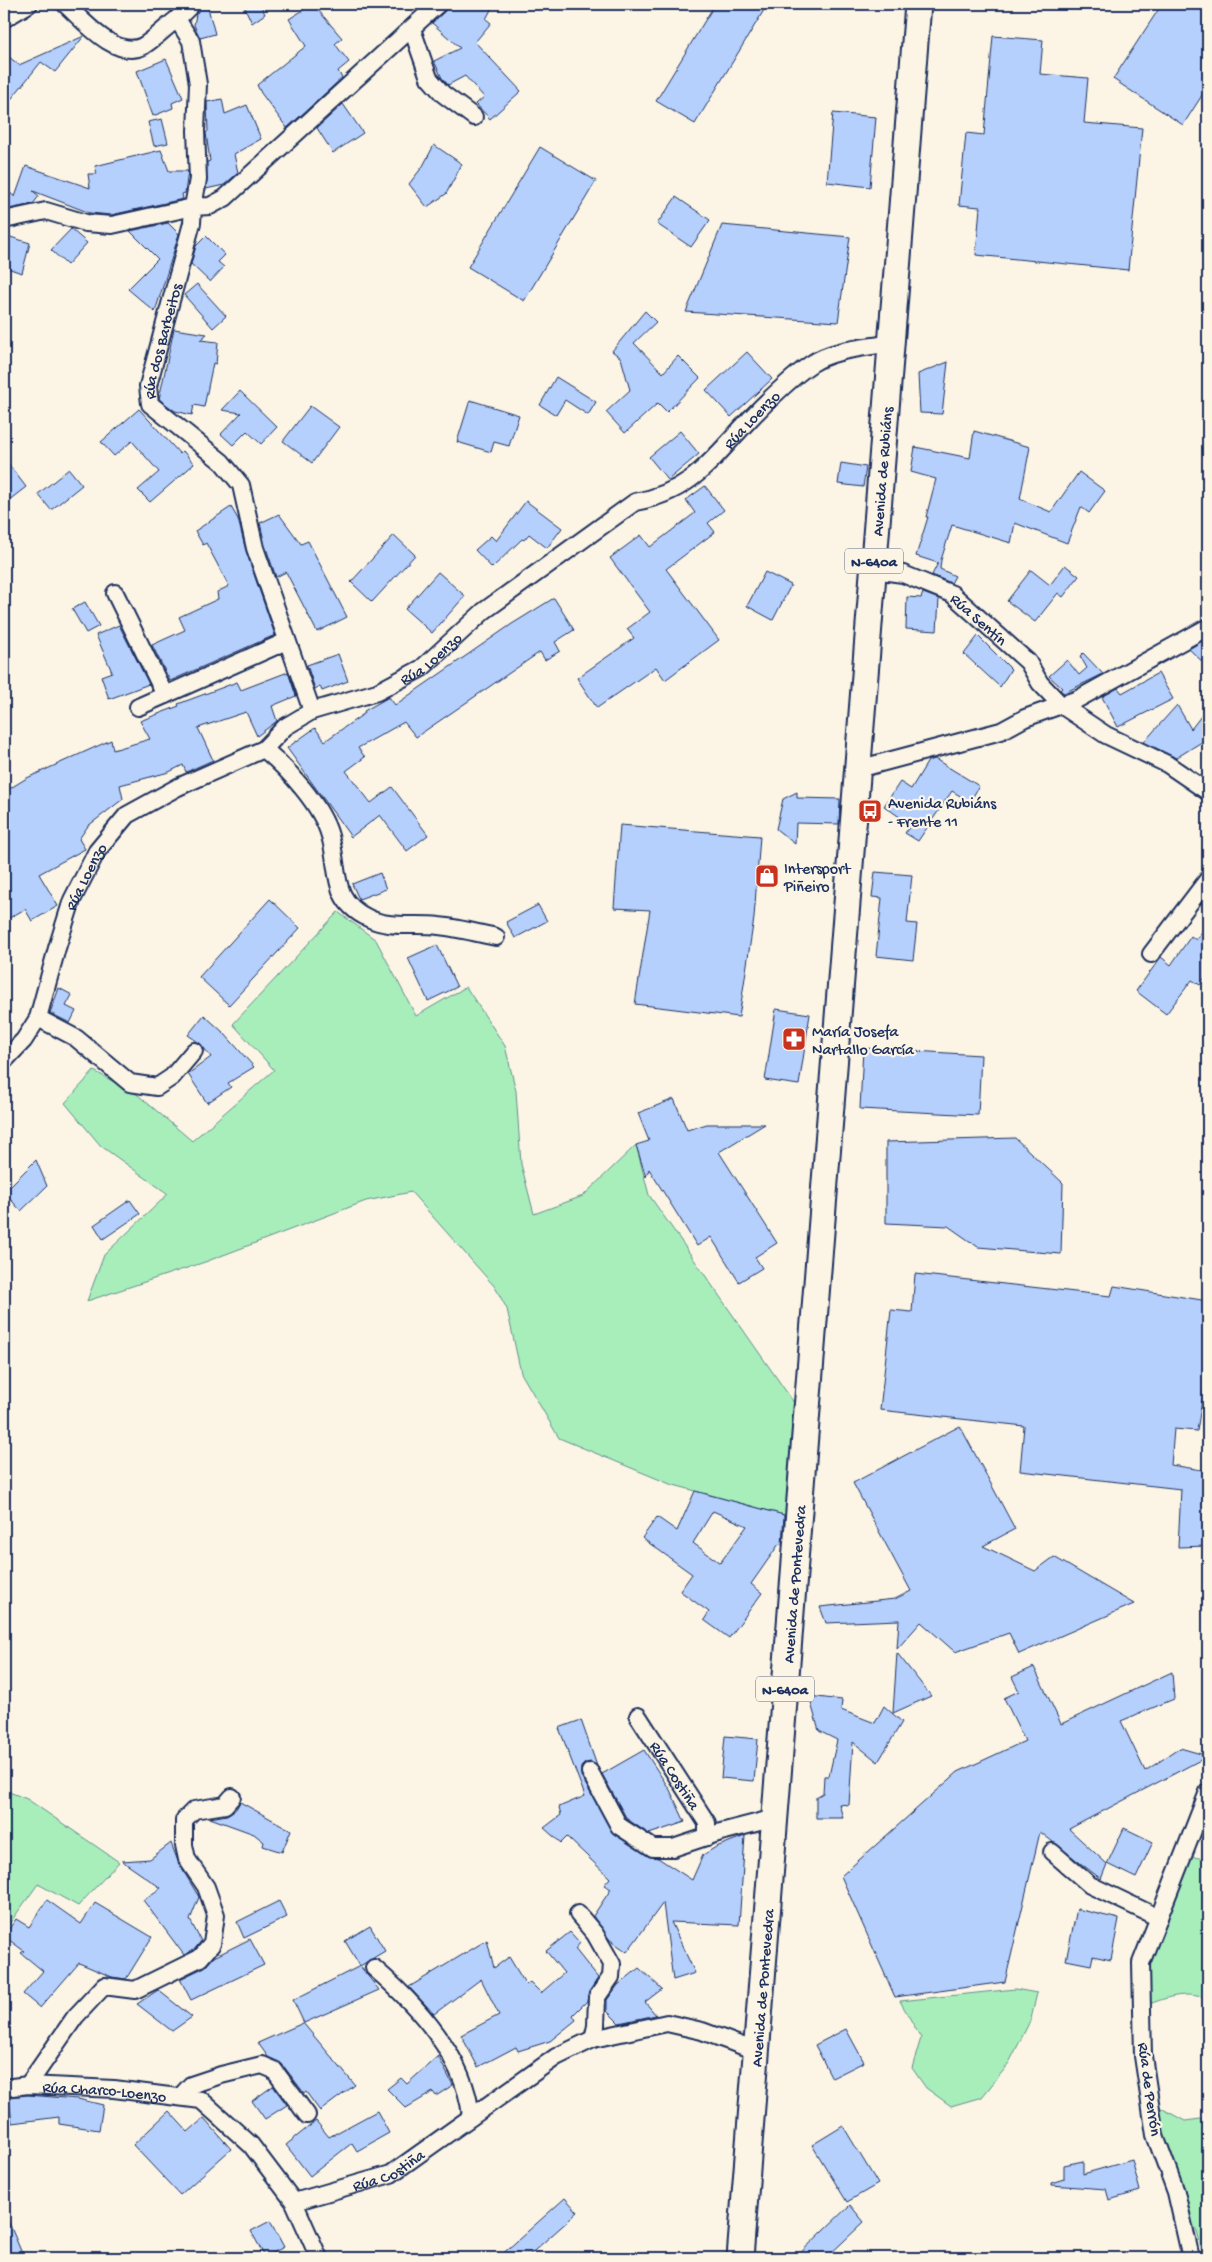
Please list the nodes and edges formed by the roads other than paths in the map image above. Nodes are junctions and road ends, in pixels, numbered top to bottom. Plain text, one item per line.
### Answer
1 (29, 4) edge
2 (65, 4) edge
3 (192, 4) edge
4 (438, 4) edge
5 (918, 4) edge
6 (4, 19) edge
7 (177, 19) junction
8 (412, 29) junction
9 (474, 117) dead end
10 (193, 207) junction
11 (4, 220) edge
12 (891, 343) junction
13 (874, 570) junction
14 (116, 593) dead end
15 (1208, 627) edge
16 (286, 641) junction
17 (165, 695) junction
18 (1061, 705) junction
19 (138, 707) dead end
20 (312, 711) junction
21 (264, 749) junction
22 (858, 769) junction
23 (1208, 792) edge
24 (1208, 879) edge
25 (496, 937) dead end
26 (1151, 954) dead end
27 (38, 1018) junction
28 (194, 1051) dead end
29 (4, 1061) edge
30 (830, 1119) joint
31 (638, 1716) dead end
32 (590, 1772) dead end
33 (1208, 1792) edge
34 (232, 1797) dead end
35 (775, 1818) junction
36 (707, 1837) junction
37 (1052, 1852) dead end
38 (578, 1914) dead end
39 (1159, 1918) junction
40 (374, 1968) dead end
41 (593, 2039) junction
42 (756, 2051) junction
43 (28, 2085) junction
44 (4, 2088) edge
45 (180, 2097) junction
46 (307, 2115) dead end
47 (471, 2117) junction
48 (294, 2202) junction
49 (319, 2258) edge
50 (740, 2258) edge
51 (1191, 2258) edge

1 - 6 street
2 - 7 street
3 - 7 street
4 - 8 street
5 - 12 main road, Avenida de Rubiáns / N-640a
7 - 10 street, Rúa dos Barbeitos
8 - 9 street
8 - 10 street
10 - 11 street
10 - 16 street, Rúa dos Barbeitos
12 - 13 main road, Avenida de Rubiáns / N-640a
12 - 20 street, Rúa Loenzo
13 - 18 street, Rúa Sentín
13 - 22 main road, Avenida de Rubiáns / N-640a
14 - 17 street
15 - 18 street
16 - 17 street
16 - 20 street, Rúa dos Barbeitos
17 - 19 street
18 - 22 street
18 - 23 street, Rúa Sentín
20 - 21 street, Rúa Loenzo
21 - 25 street
21 - 27 street, Rúa Loenzo
22 - 30 main road, Avenida de Rubiáns / N-640a
24 - 26 street
27 - 28 street
27 - 29 street, Rúa Loenzo
30 - 35 main road, Avenida de Pontevedra / N-640a
31 - 36 street, Rúa Costiña
32 - 36 street
33 - 39 street, Rúa de Perrón
34 - 43 street, Rúa Charco-Loenzo
35 - 36 street
35 - 42 main road, Avenida de Pontevedra / N-640a
37 - 39 street
38 - 41 street
39 - 51 street, Rúa de Perrón
40 - 47 street
41 - 42 street, Rúa Costiña
41 - 47 street, Rúa Costiña
42 - 50 main road, Avenida de Pontevedra / N-640a
43 - 44 street, Rúa Charco-Loenzo
43 - 45 street, Rúa Charco-Loenzo
45 - 46 street, Rúa Charco-Loenzo
45 - 48 street, Rúa Charco-Loenzo
47 - 48 street, Rúa Costiña
48 - 49 street, Rúa Charco-Loenzo

